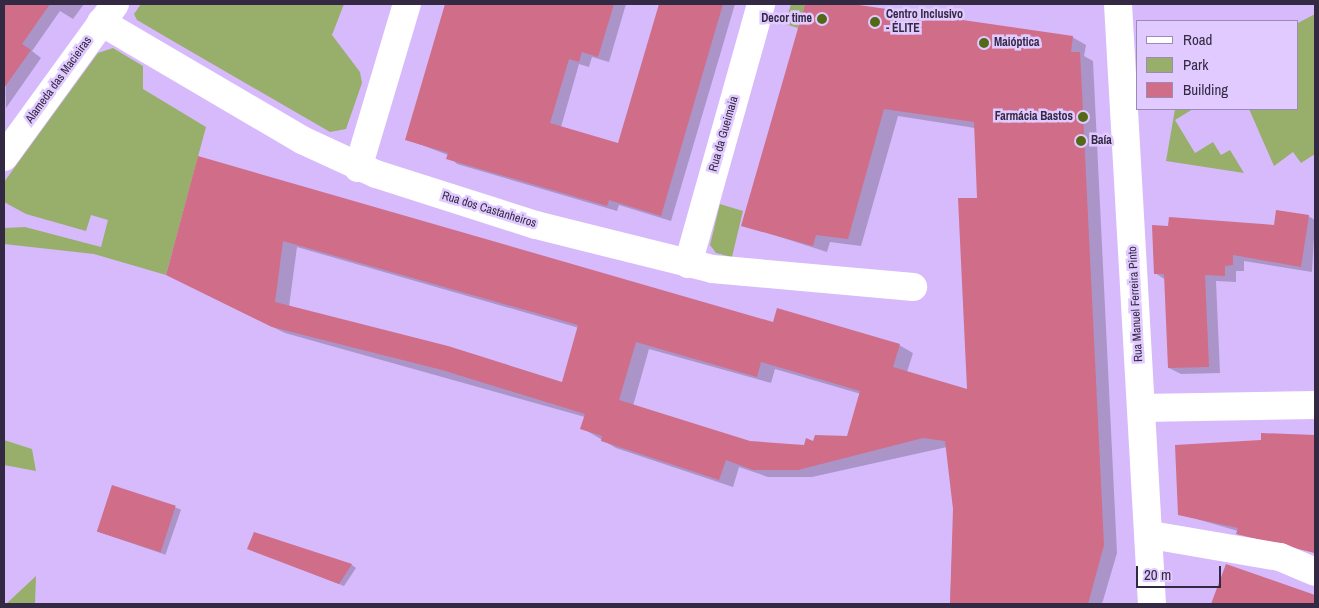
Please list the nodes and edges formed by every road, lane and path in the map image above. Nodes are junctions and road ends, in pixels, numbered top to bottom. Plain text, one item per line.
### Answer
1 (407, 4) edge
2 (761, 4) edge
3 (1118, 4) edge
4 (108, 13) edge
5 (4, 157) edge
6 (358, 168) junction
7 (688, 264) junction
8 (912, 287) dead end
9 (1315, 405) edge
10 (1141, 408) junction
11 (1150, 535) junction
12 (1315, 572) edge
13 (1152, 604) edge

1 - 6 street
2 - 7 street, Rua da Gueimaia
3 - 10 street, Rua Manuel Ferreira Pinto
4 - 5 street, Alameda das Macieiras
4 - 6 street, Rua dos Castanheiros
6 - 7 street, Rua dos Castanheiros
7 - 8 street, Rua dos Castanheiros
9 - 10 street
10 - 11 street, Rua Manuel Ferreira Pinto
11 - 12 street
11 - 13 street, Rua Manuel Ferreira Pinto

